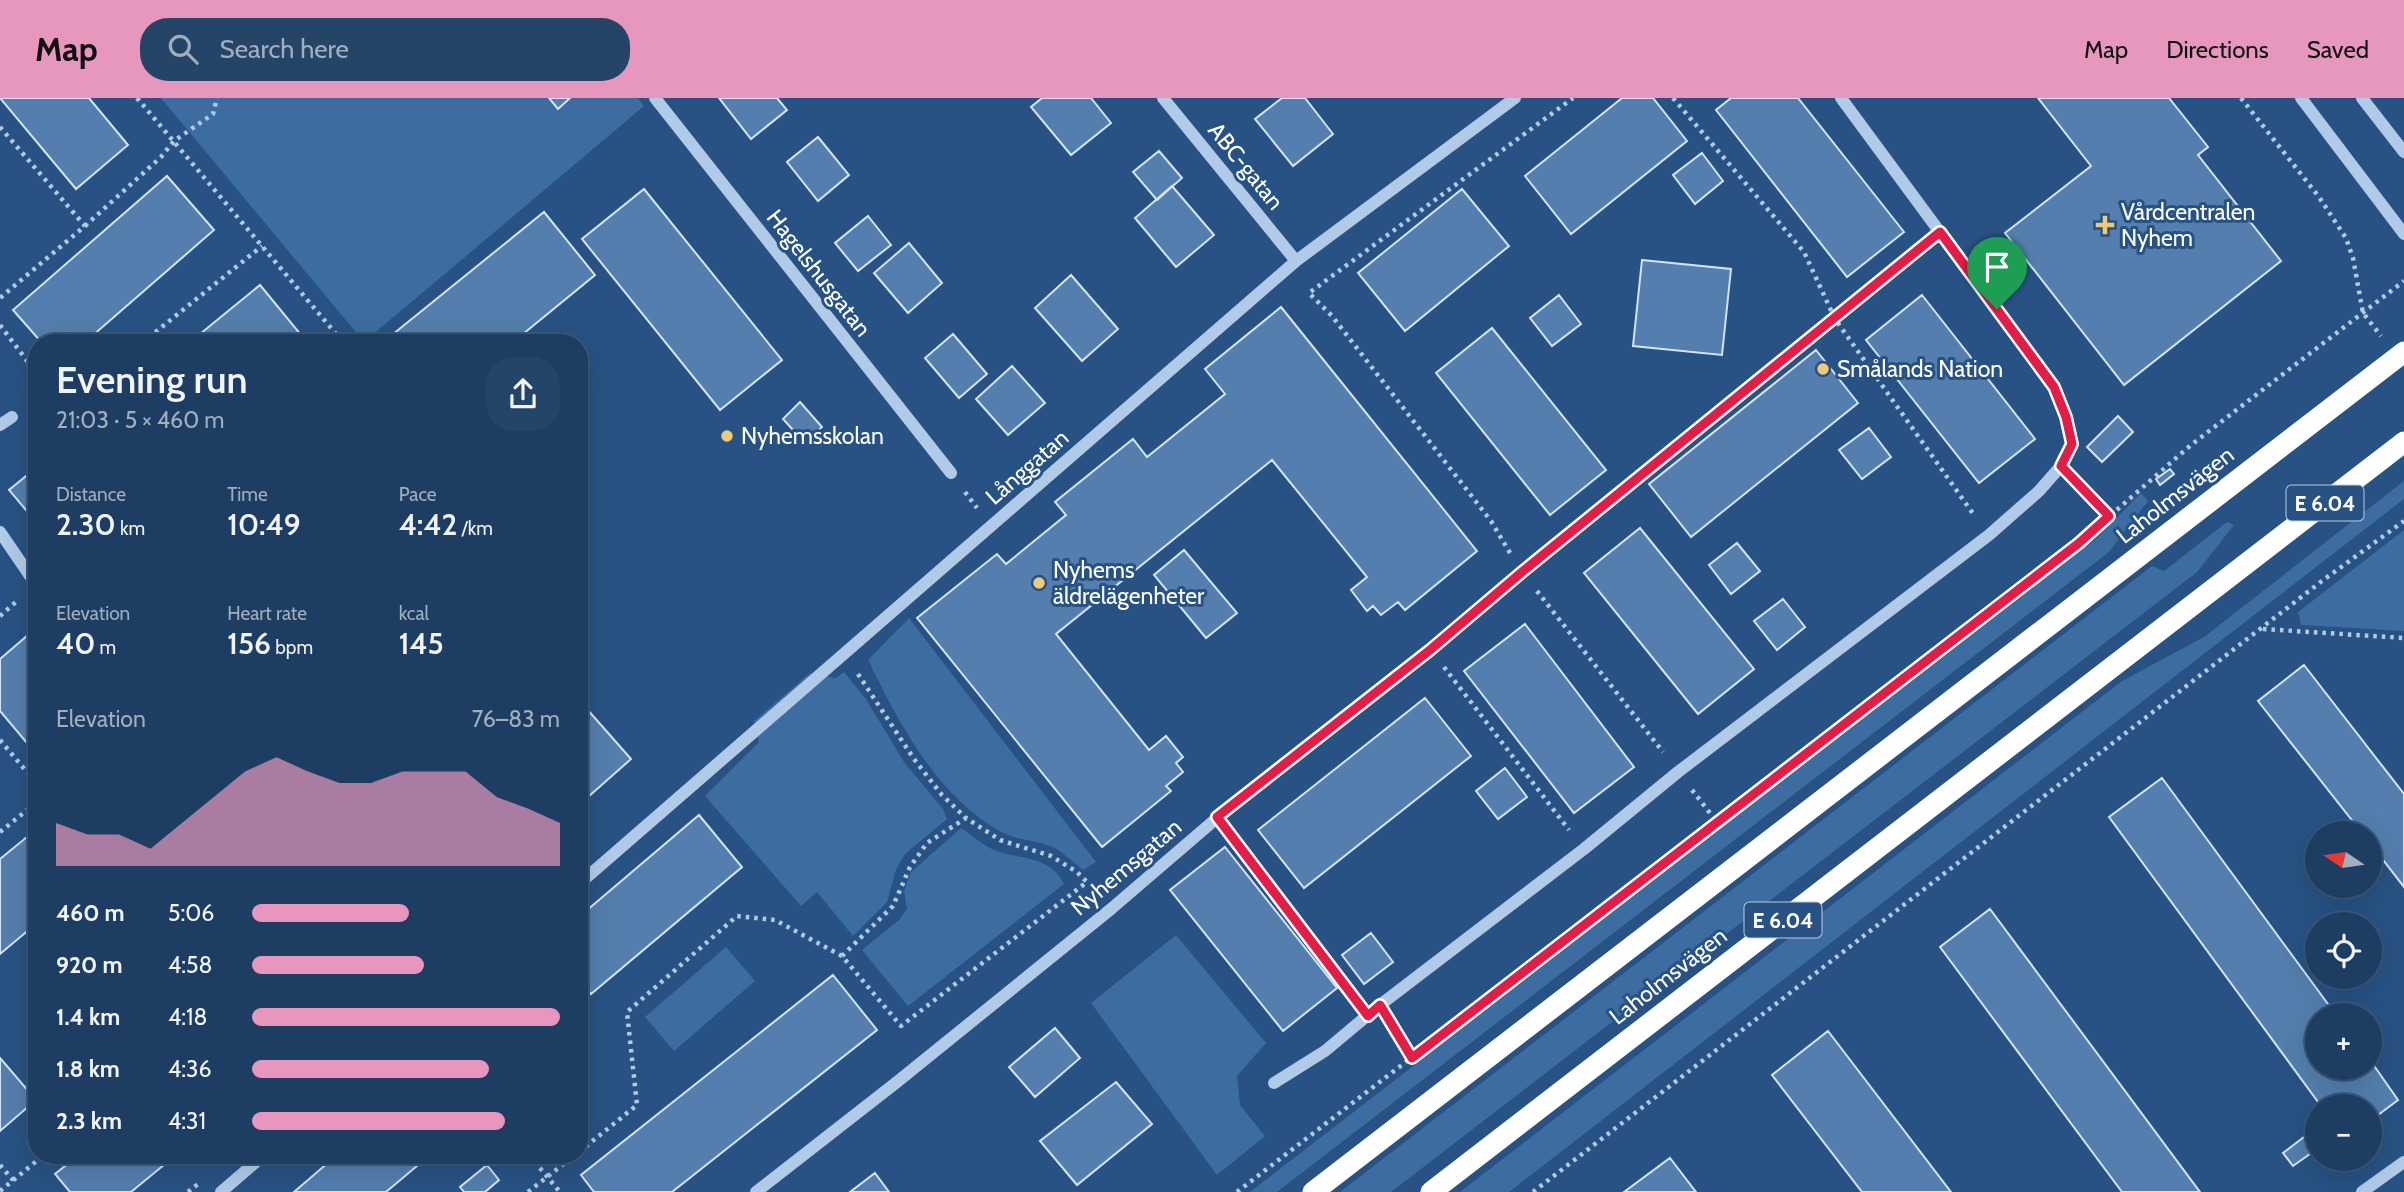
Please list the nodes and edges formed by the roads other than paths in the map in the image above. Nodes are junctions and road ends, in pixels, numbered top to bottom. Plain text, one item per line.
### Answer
1 (655, 98) edge
2 (1163, 98) edge
3 (1515, 98) edge
4 (1841, 98) edge
5 (2301, 98) edge
6 (2362, 98) edge
7 (2404, 152) edge
8 (2404, 234) edge
9 (1296, 261) junction
10 (2404, 352) edge
11 (12, 417) dead end
12 (0, 425) edge
13 (2404, 442) edge
14 (951, 473) dead end
15 (0, 531) edge
16 (1522, 572) road end
17 (28, 573) edge
18 (588, 876) edge
19 (1274, 1083) dead end
20 (2404, 1162) edge
21 (254, 1164) edge
22 (221, 1192) edge
23 (756, 1192) edge
24 (1313, 1192) edge
25 (1431, 1192) edge
26 (2362, 1192) edge

1 - 14 street, Hagelshusgatan
2 - 9 street, ABC-gatan
3 - 9 street, Långgatan
4 - 19 street
5 - 8 street
6 - 7 street
9 - 18 street, Långgatan
10 - 24 highway, Laholmsvägen / E 6.04
11 - 12 street
13 - 25 highway, Laholmsvägen / E 6.04
15 - 17 street
16 - 23 street, Nyhemsgatan
20 - 26 street
21 - 22 street

